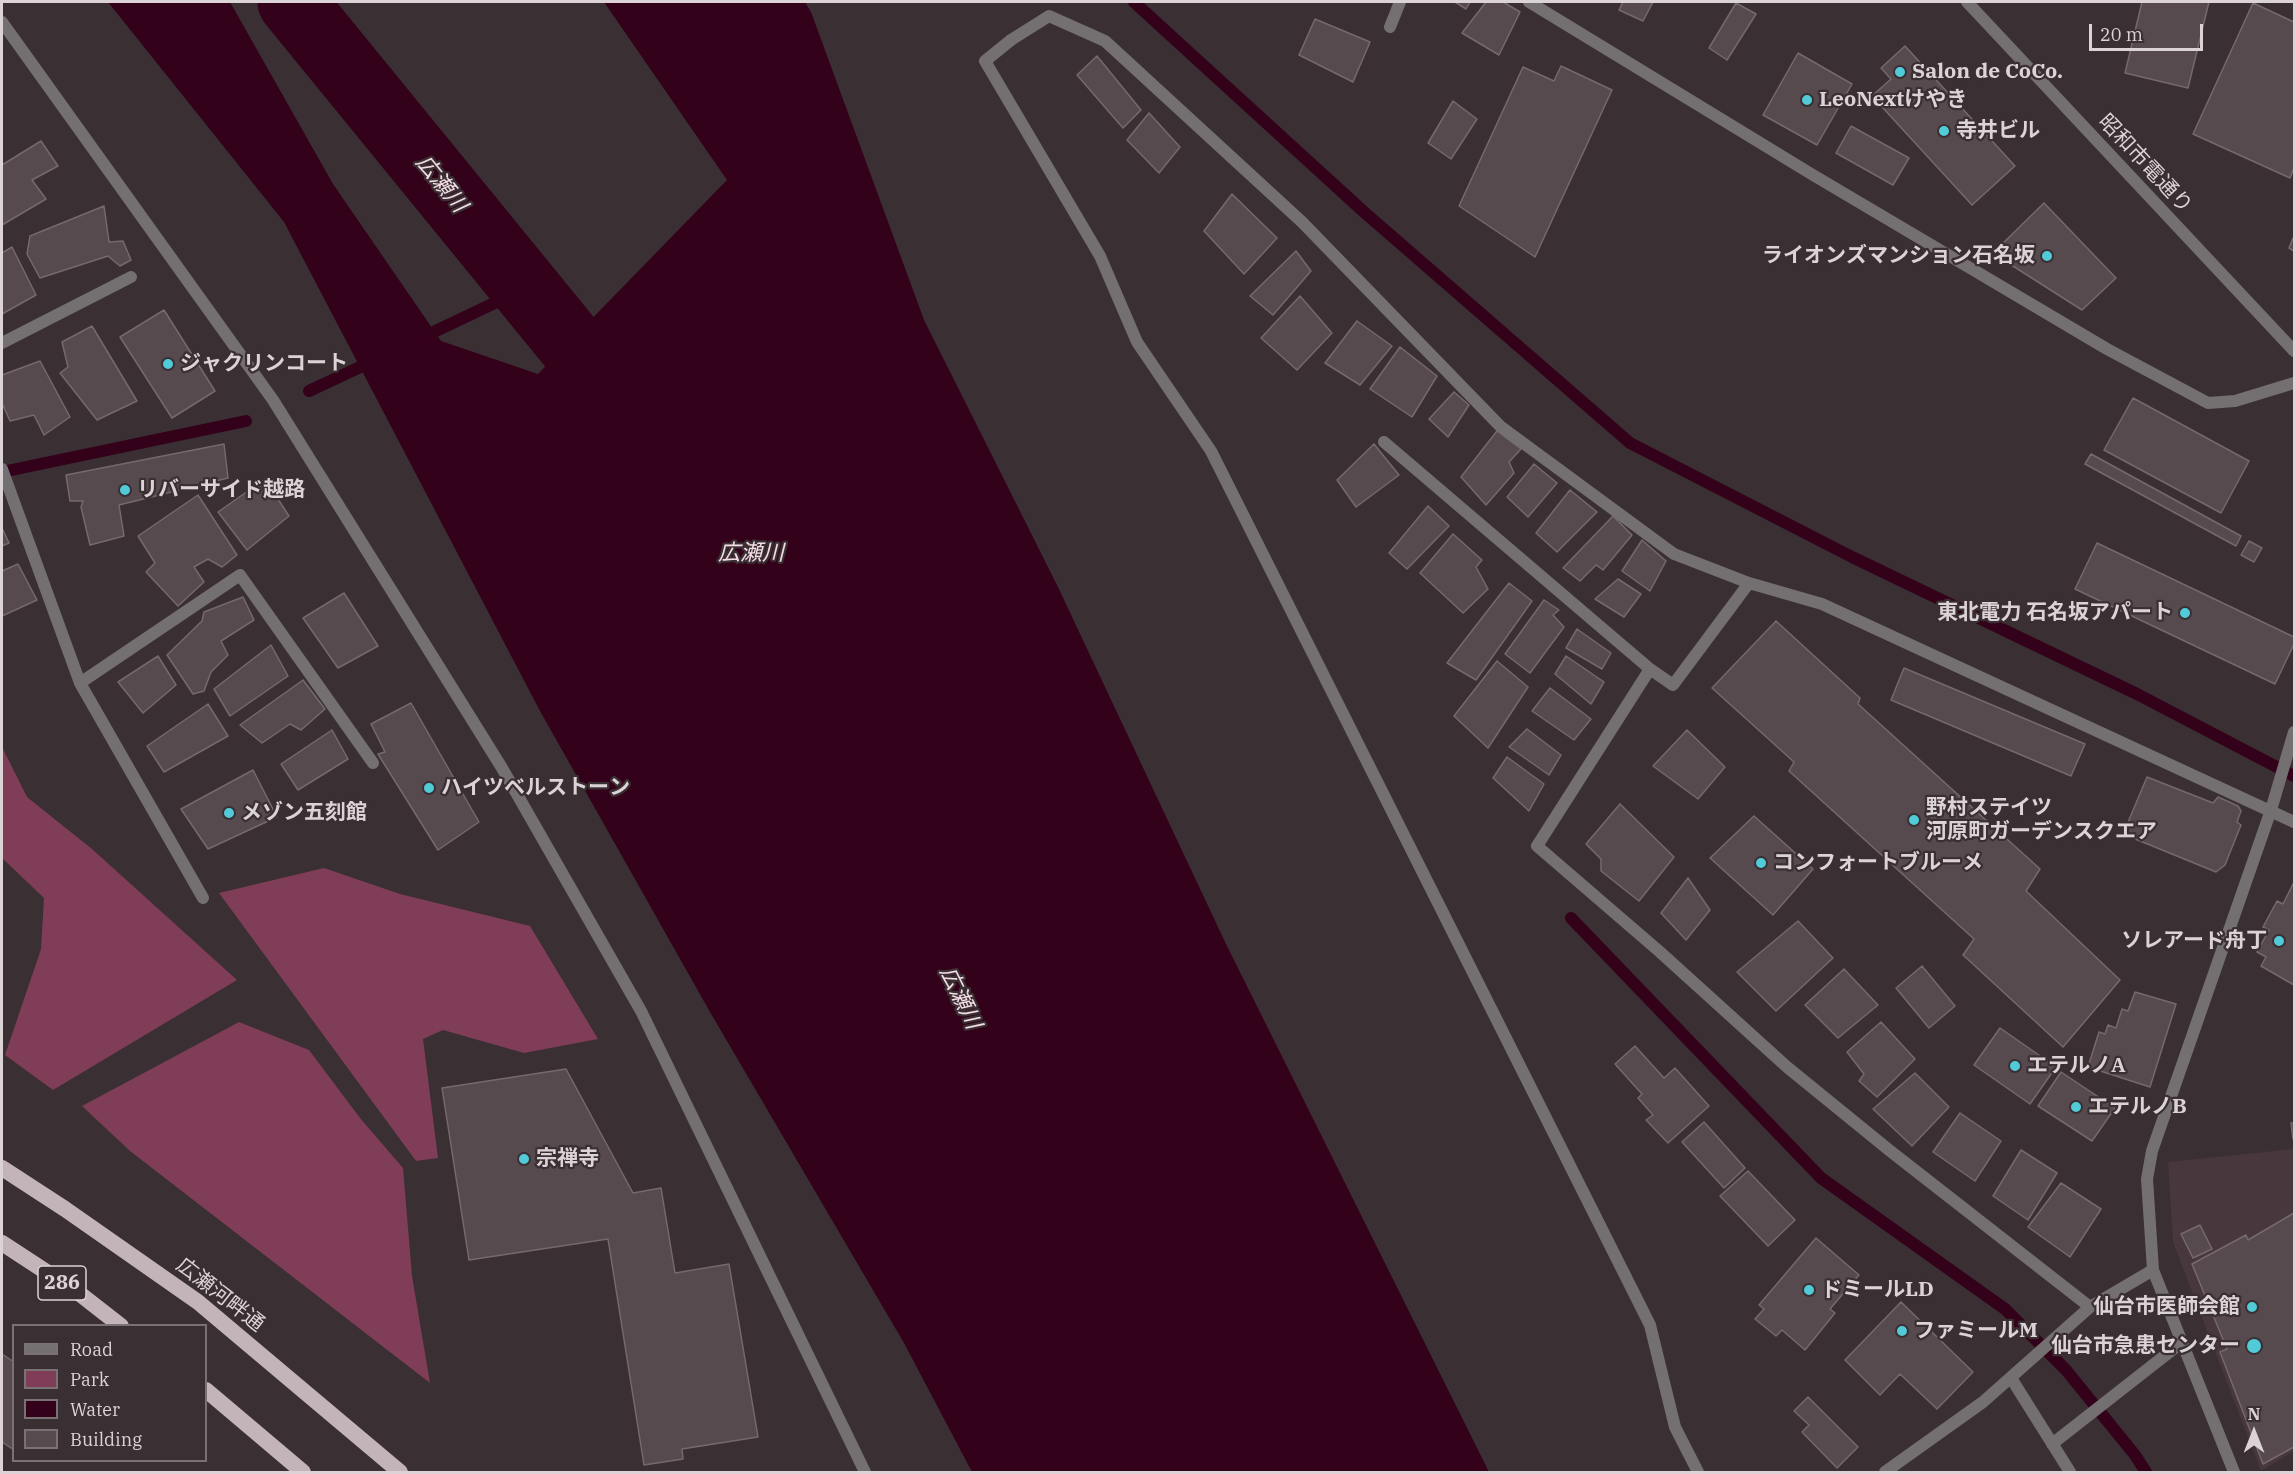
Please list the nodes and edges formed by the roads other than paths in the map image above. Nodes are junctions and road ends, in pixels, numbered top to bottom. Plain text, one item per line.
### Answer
1 (1400, 2) edge
2 (1529, 2) edge
3 (1967, 2) edge
4 (2, 22) edge
5 (1390, 27) dead end
6 (131, 277) dead end
7 (2, 343) edge
8 (2295, 351) edge
9 (2295, 383) edge
10 (1384, 442) dead end
11 (3, 472) edge
12 (1749, 583) junction
13 (1650, 669) junction
14 (80, 683) junction
15 (2294, 733) edge
16 (373, 763) dead end
17 (2271, 810) junction
18 (2295, 822) edge
19 (203, 898) dead end
20 (2, 1168) edge
21 (2, 1243) edge
22 (2153, 1270) junction
23 (2090, 1307) junction
24 (118, 1324) edge
25 (2181, 1342) junction
26 (2011, 1378) junction
27 (207, 1391) edge
28 (2052, 1444) junction
29 (303, 1473) edge
30 (400, 1473) edge
31 (865, 1473) edge
32 (1698, 1473) edge
33 (1885, 1473) edge
34 (2070, 1473) edge
35 (2234, 1473) edge

1 - 5 street
2 - 9 street
3 - 8 street, 昭和市電通り
4 - 31 street
6 - 7 street
10 - 13 street
11 - 14 street
12 - 13 street
12 - 17 street
12 - 32 street
13 - 23 street
14 - 16 street
14 - 19 street
15 - 17 street
17 - 18 street
17 - 22 street
20 - 30 highway, 広瀬河畔通
21 - 24 highway, 286
22 - 23 street
22 - 25 street
23 - 26 street
25 - 28 street
25 - 35 street
26 - 28 street
26 - 33 street
27 - 29 highway
28 - 34 street

